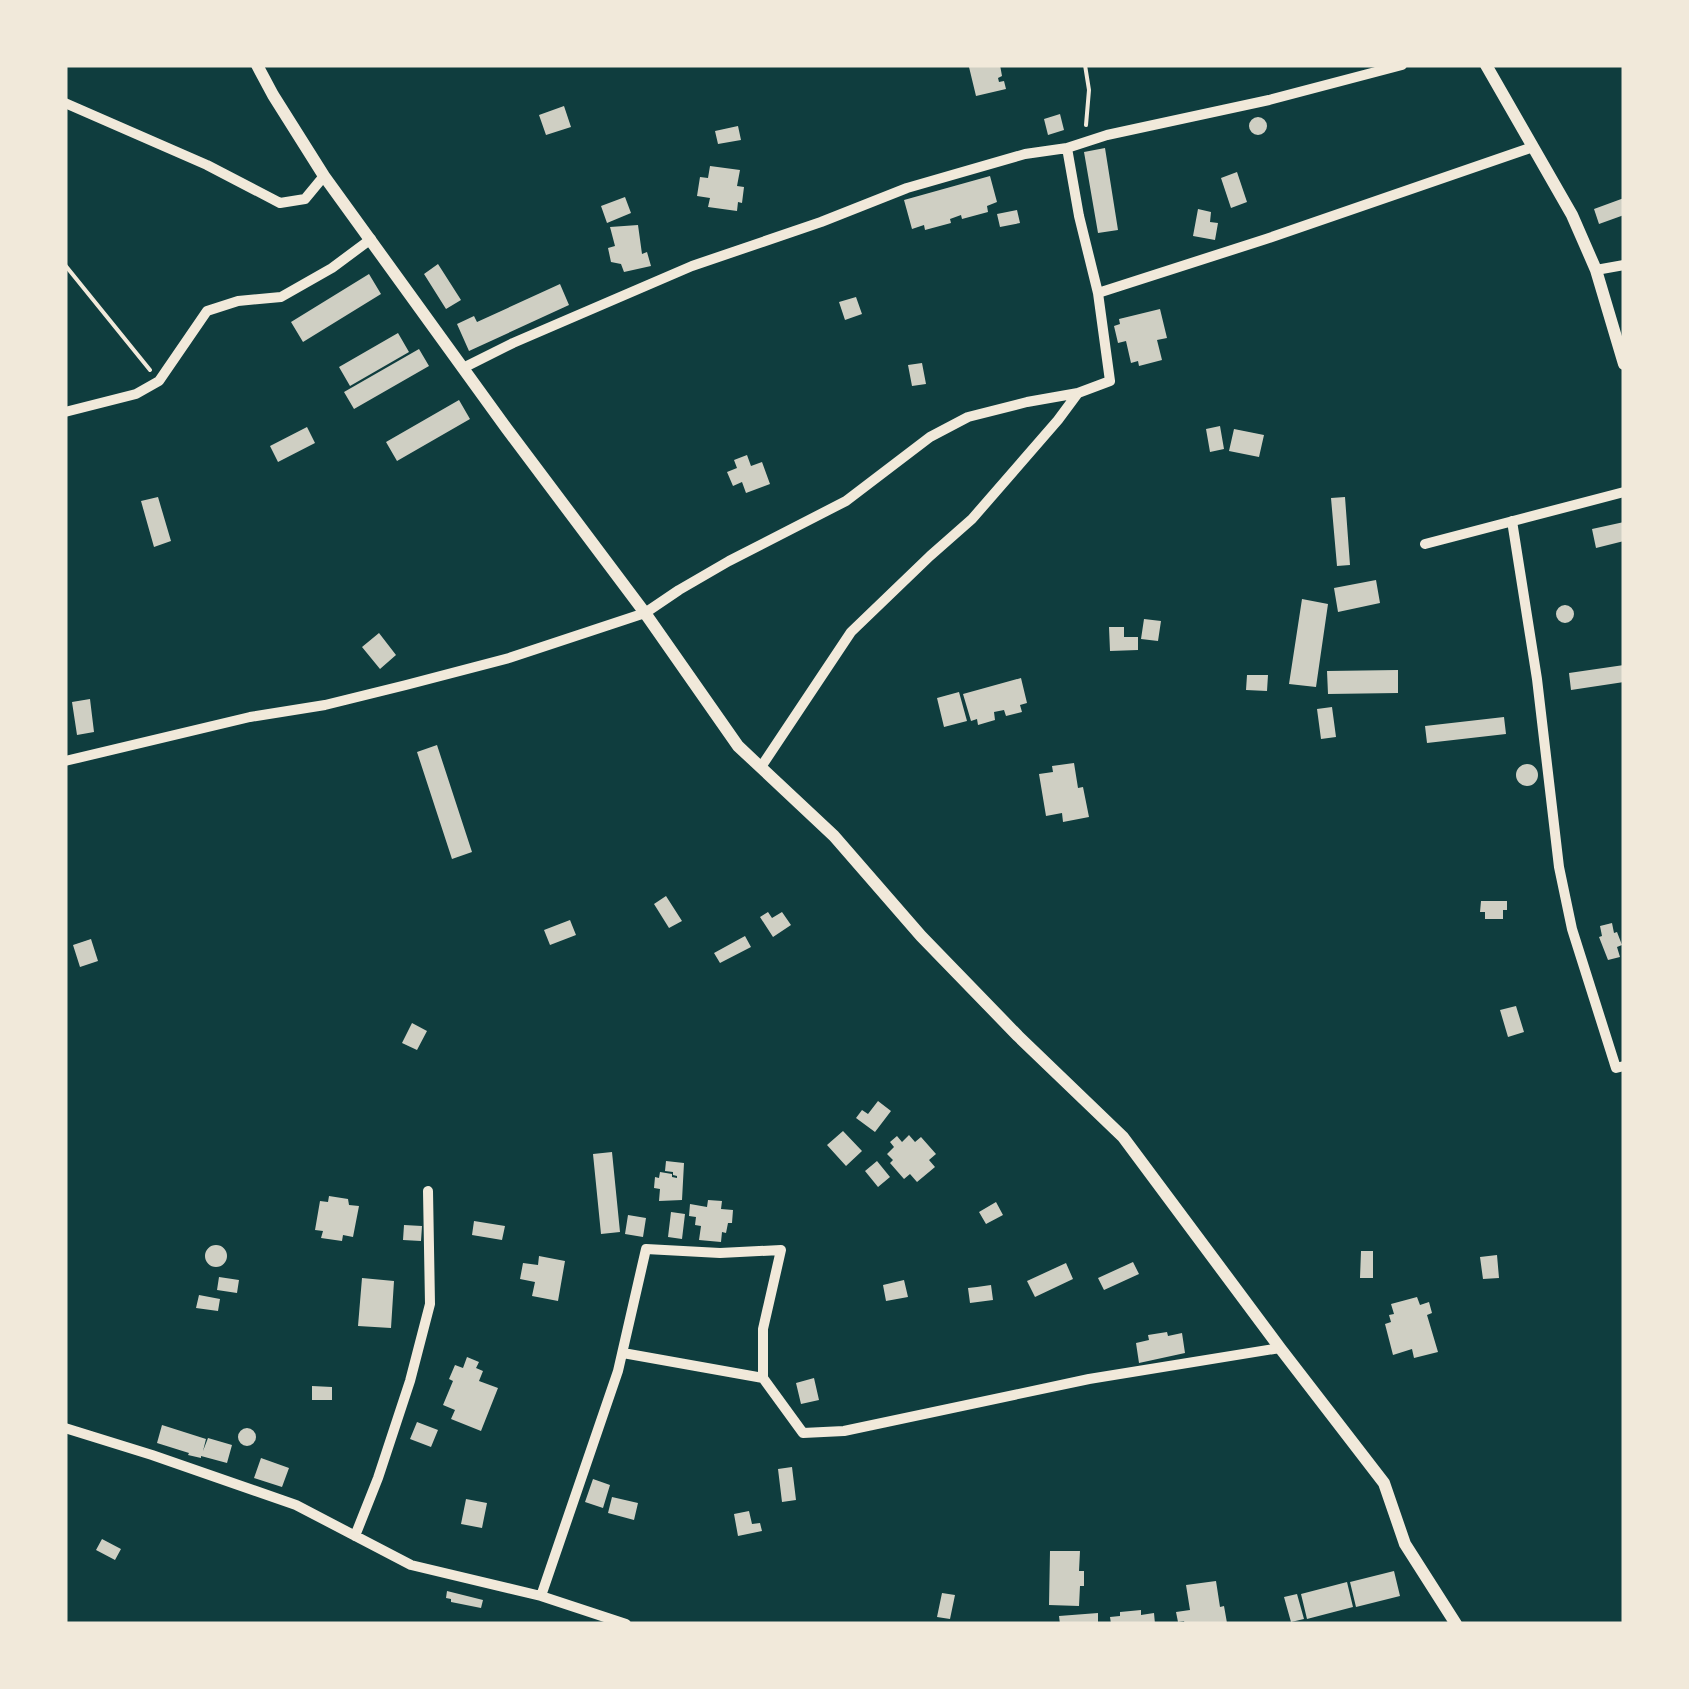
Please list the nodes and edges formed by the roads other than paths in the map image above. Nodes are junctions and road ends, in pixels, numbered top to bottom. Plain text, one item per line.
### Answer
1 (256, 65) edge
2 (1402, 65) edge
3 (1493, 67) edge
4 (65, 103) edge
5 (1533, 147) junction
6 (1067, 148) junction
7 (324, 176) junction
8 (371, 239) junction
9 (1624, 264) edge
10 (1596, 270) junction
11 (1098, 293) junction
12 (1624, 364) edge
13 (463, 368) junction
14 (1078, 393) junction
15 (65, 412) edge
16 (1624, 492) edge
17 (1512, 521) junction
18 (1425, 544) dead end
19 (645, 613) junction
20 (65, 760) edge
21 (760, 767) junction
22 (1624, 1066) edge
23 (428, 1192) dead end
24 (1280, 1348) junction
25 (623, 1353) junction
26 (764, 1378) junction
27 (65, 1428) edge
28 (355, 1536) junction
29 (541, 1596) junction
30 (626, 1624) edge
31 (1456, 1624) edge

1 - 7 street
2 - 6 street
3 - 5 street
4 - 7 street
5 - 10 street
5 - 11 street
6 - 11 street
6 - 13 street
7 - 8 street
8 - 13 street
8 - 15 street
9 - 10 street
10 - 12 street
11 - 14 street
13 - 19 street
14 - 19 street
14 - 21 street
16 - 17 street
17 - 18 street
17 - 22 street
19 - 20 street
19 - 21 street
21 - 24 street
23 - 28 street
24 - 26 street
24 - 31 street
25 - 26 street
25 - 26 street
25 - 29 street
27 - 28 street
28 - 29 street
29 - 30 street

